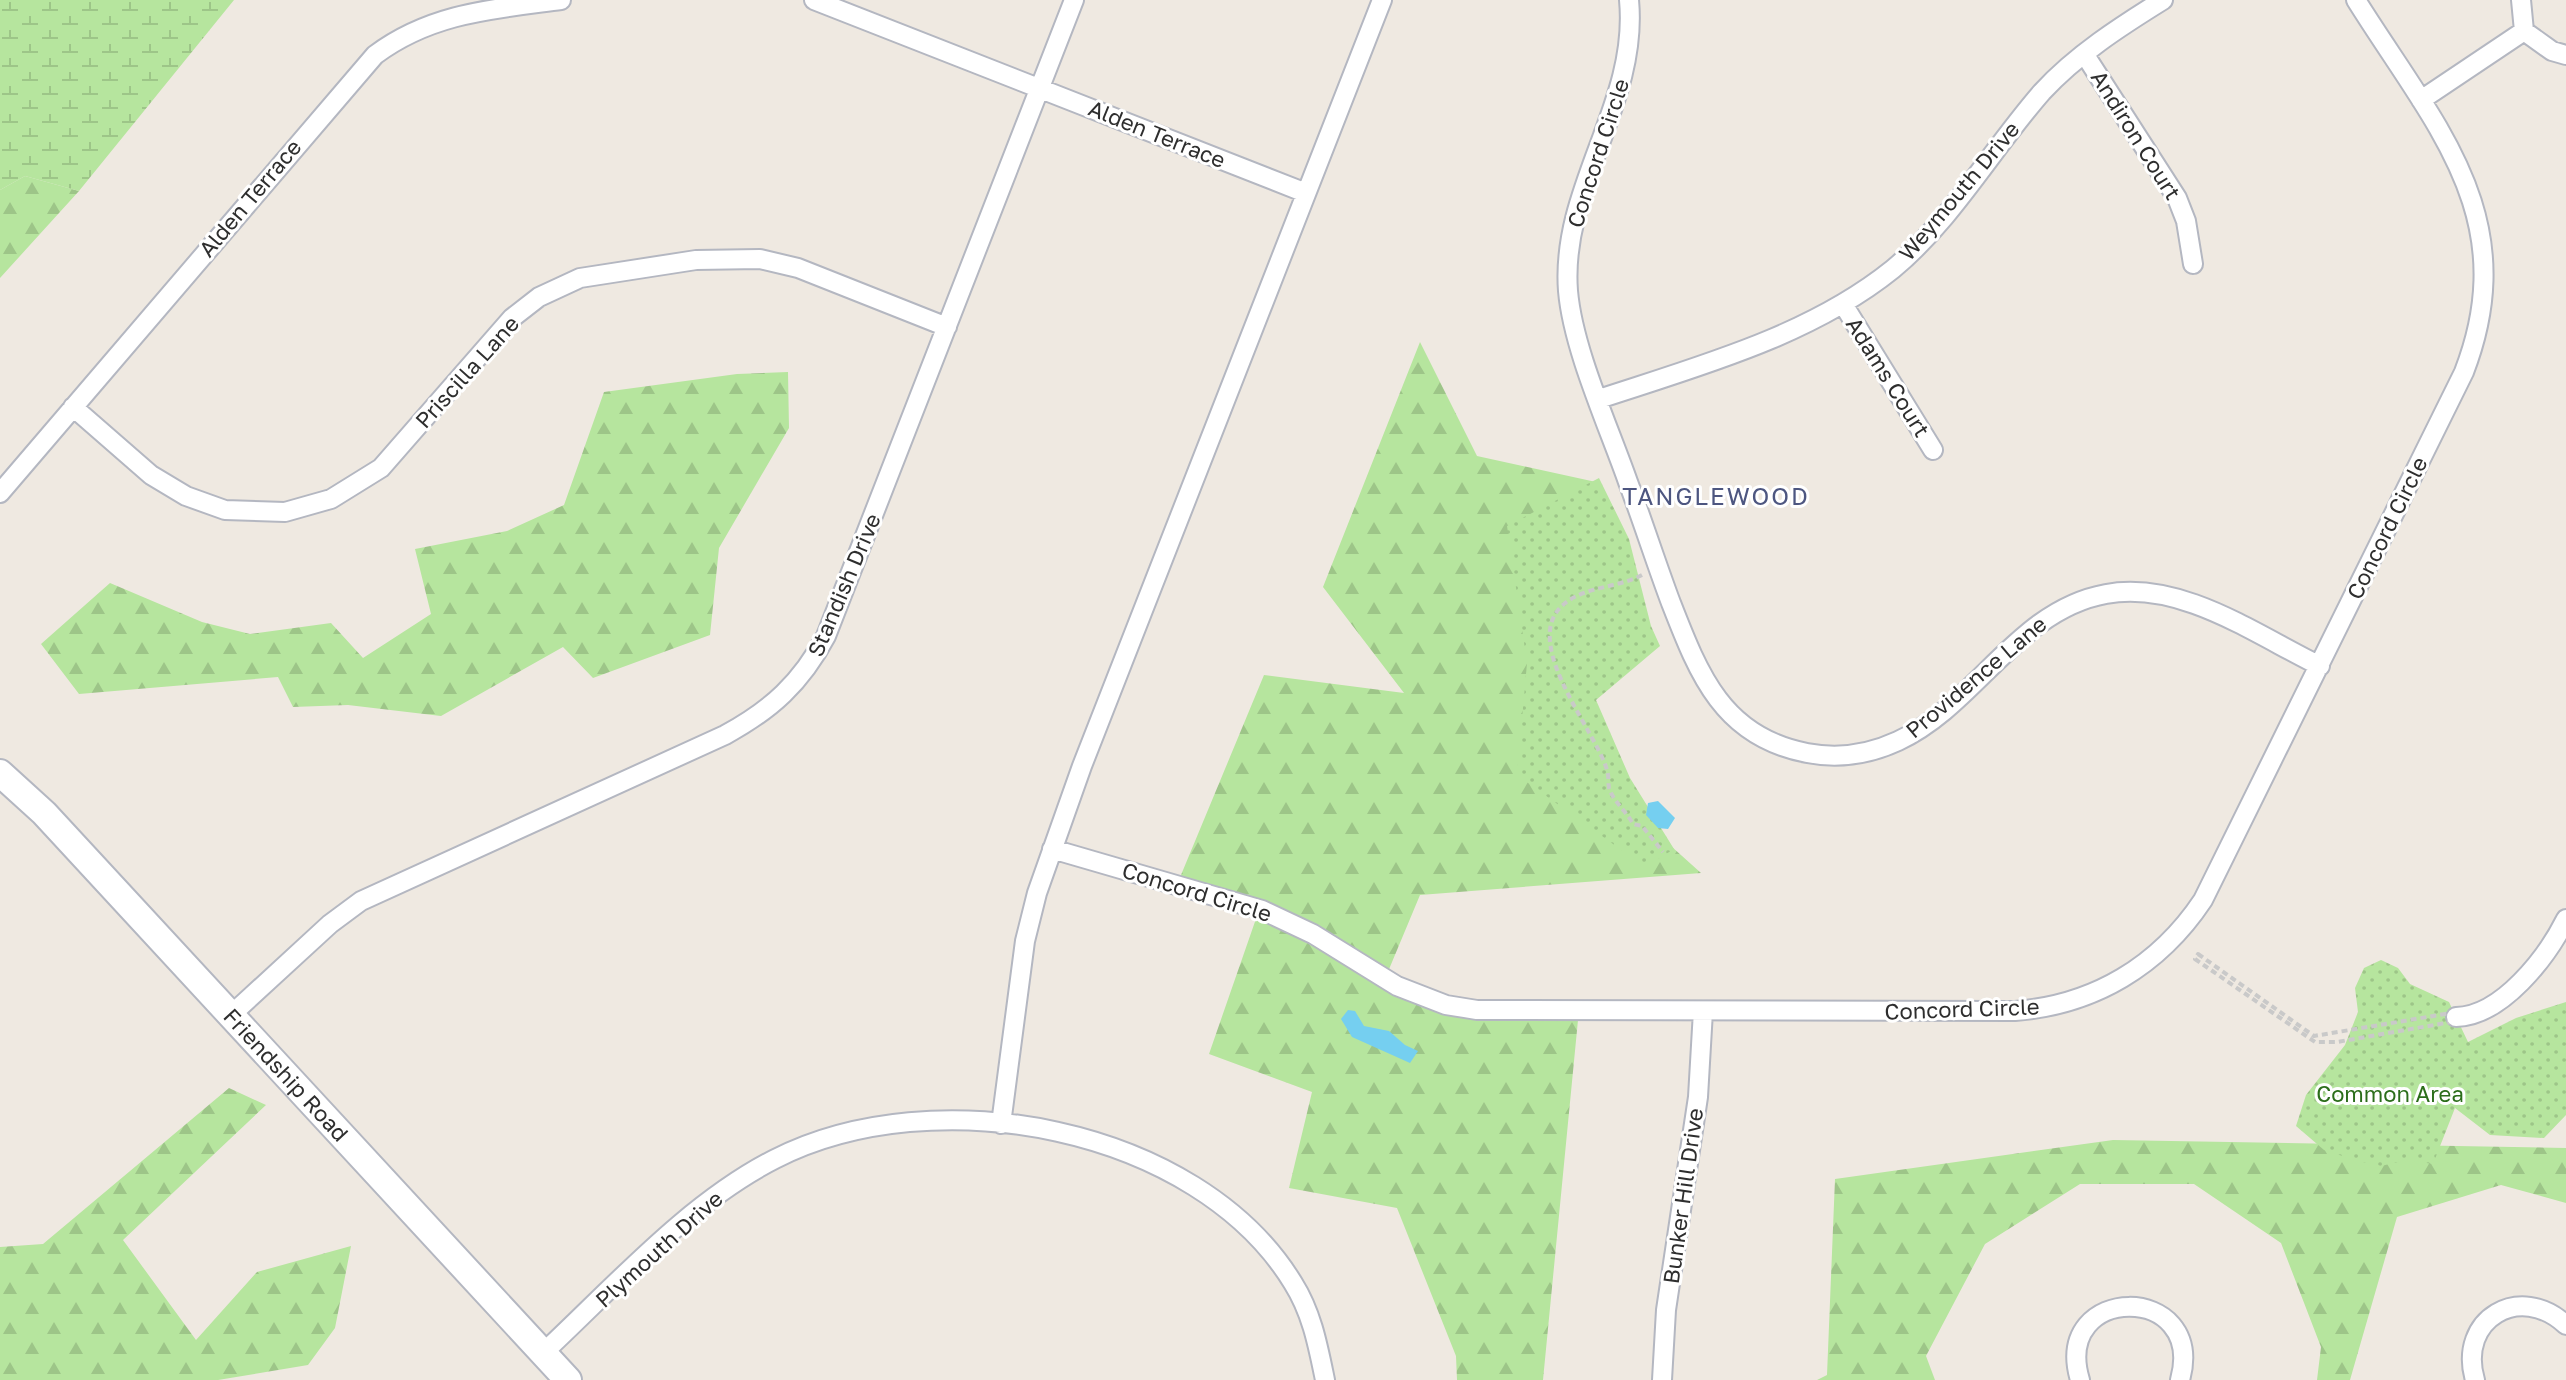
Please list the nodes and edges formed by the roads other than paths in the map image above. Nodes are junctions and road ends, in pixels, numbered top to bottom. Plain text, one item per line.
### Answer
1 (561, 0) edge
2 (814, 0) edge
3 (1074, 0) edge
4 (1382, 0) edge
5 (1629, 0) edge
6 (2163, 0) edge
7 (2356, 0) edge
8 (2521, 0) edge
9 (2524, 31) junction
10 (2085, 55) junction
11 (2566, 55) edge
12 (1040, 88) junction
13 (2421, 100) junction
14 (1306, 193) junction
15 (2193, 264) dead end
16 (1843, 304) junction
17 (947, 327) junction
18 (1599, 399) junction
19 (73, 407) junction
20 (1933, 450) dead end
21 (0, 493) edge
22 (2320, 666) junction
23 (0, 773) edge
24 (1052, 849) junction
25 (2564, 926) edge
26 (1703, 1011) junction
27 (231, 1015) junction
28 (2456, 1017) road end
29 (1001, 1124) junction
30 (2566, 1325) edge
31 (543, 1353) junction
32 (568, 1380) edge
33 (1325, 1380) edge
34 (1662, 1380) edge
35 (2080, 1380) edge
36 (2180, 1380) edge
37 (2475, 1380) edge

1 - 19 street, Alden Terrace
2 - 12 street, Alden Terrace
3 - 12 street, Standish Drive
4 - 14 street
5 - 18 street, Concord Circle
6 - 10 street, Weymouth Drive
7 - 13 street, Concord Circle
8 - 9 street
9 - 11 street
9 - 13 street
10 - 15 street, Andiron Court
10 - 16 street, Weymouth Drive
12 - 14 street, Alden Terrace
12 - 17 street, Standish Drive
13 - 22 street, Concord Circle
14 - 24 street
16 - 18 street, Weymouth Drive
16 - 20 street, Adams Court
17 - 19 street, Priscilla Lane
17 - 27 street, Standish Drive
18 - 22 street, Providence Lane
19 - 21 street, Alden Terrace
22 - 26 street, Concord Circle
23 - 27 street, Friendship Road
24 - 26 street, Concord Circle
24 - 29 street
25 - 28 street
26 - 34 street, Bunker Hill Drive
27 - 31 street, Friendship Road
29 - 31 street, Plymouth Drive
29 - 33 street, Plymouth Drive
30 - 37 street
31 - 32 street, Friendship Road
35 - 36 street

